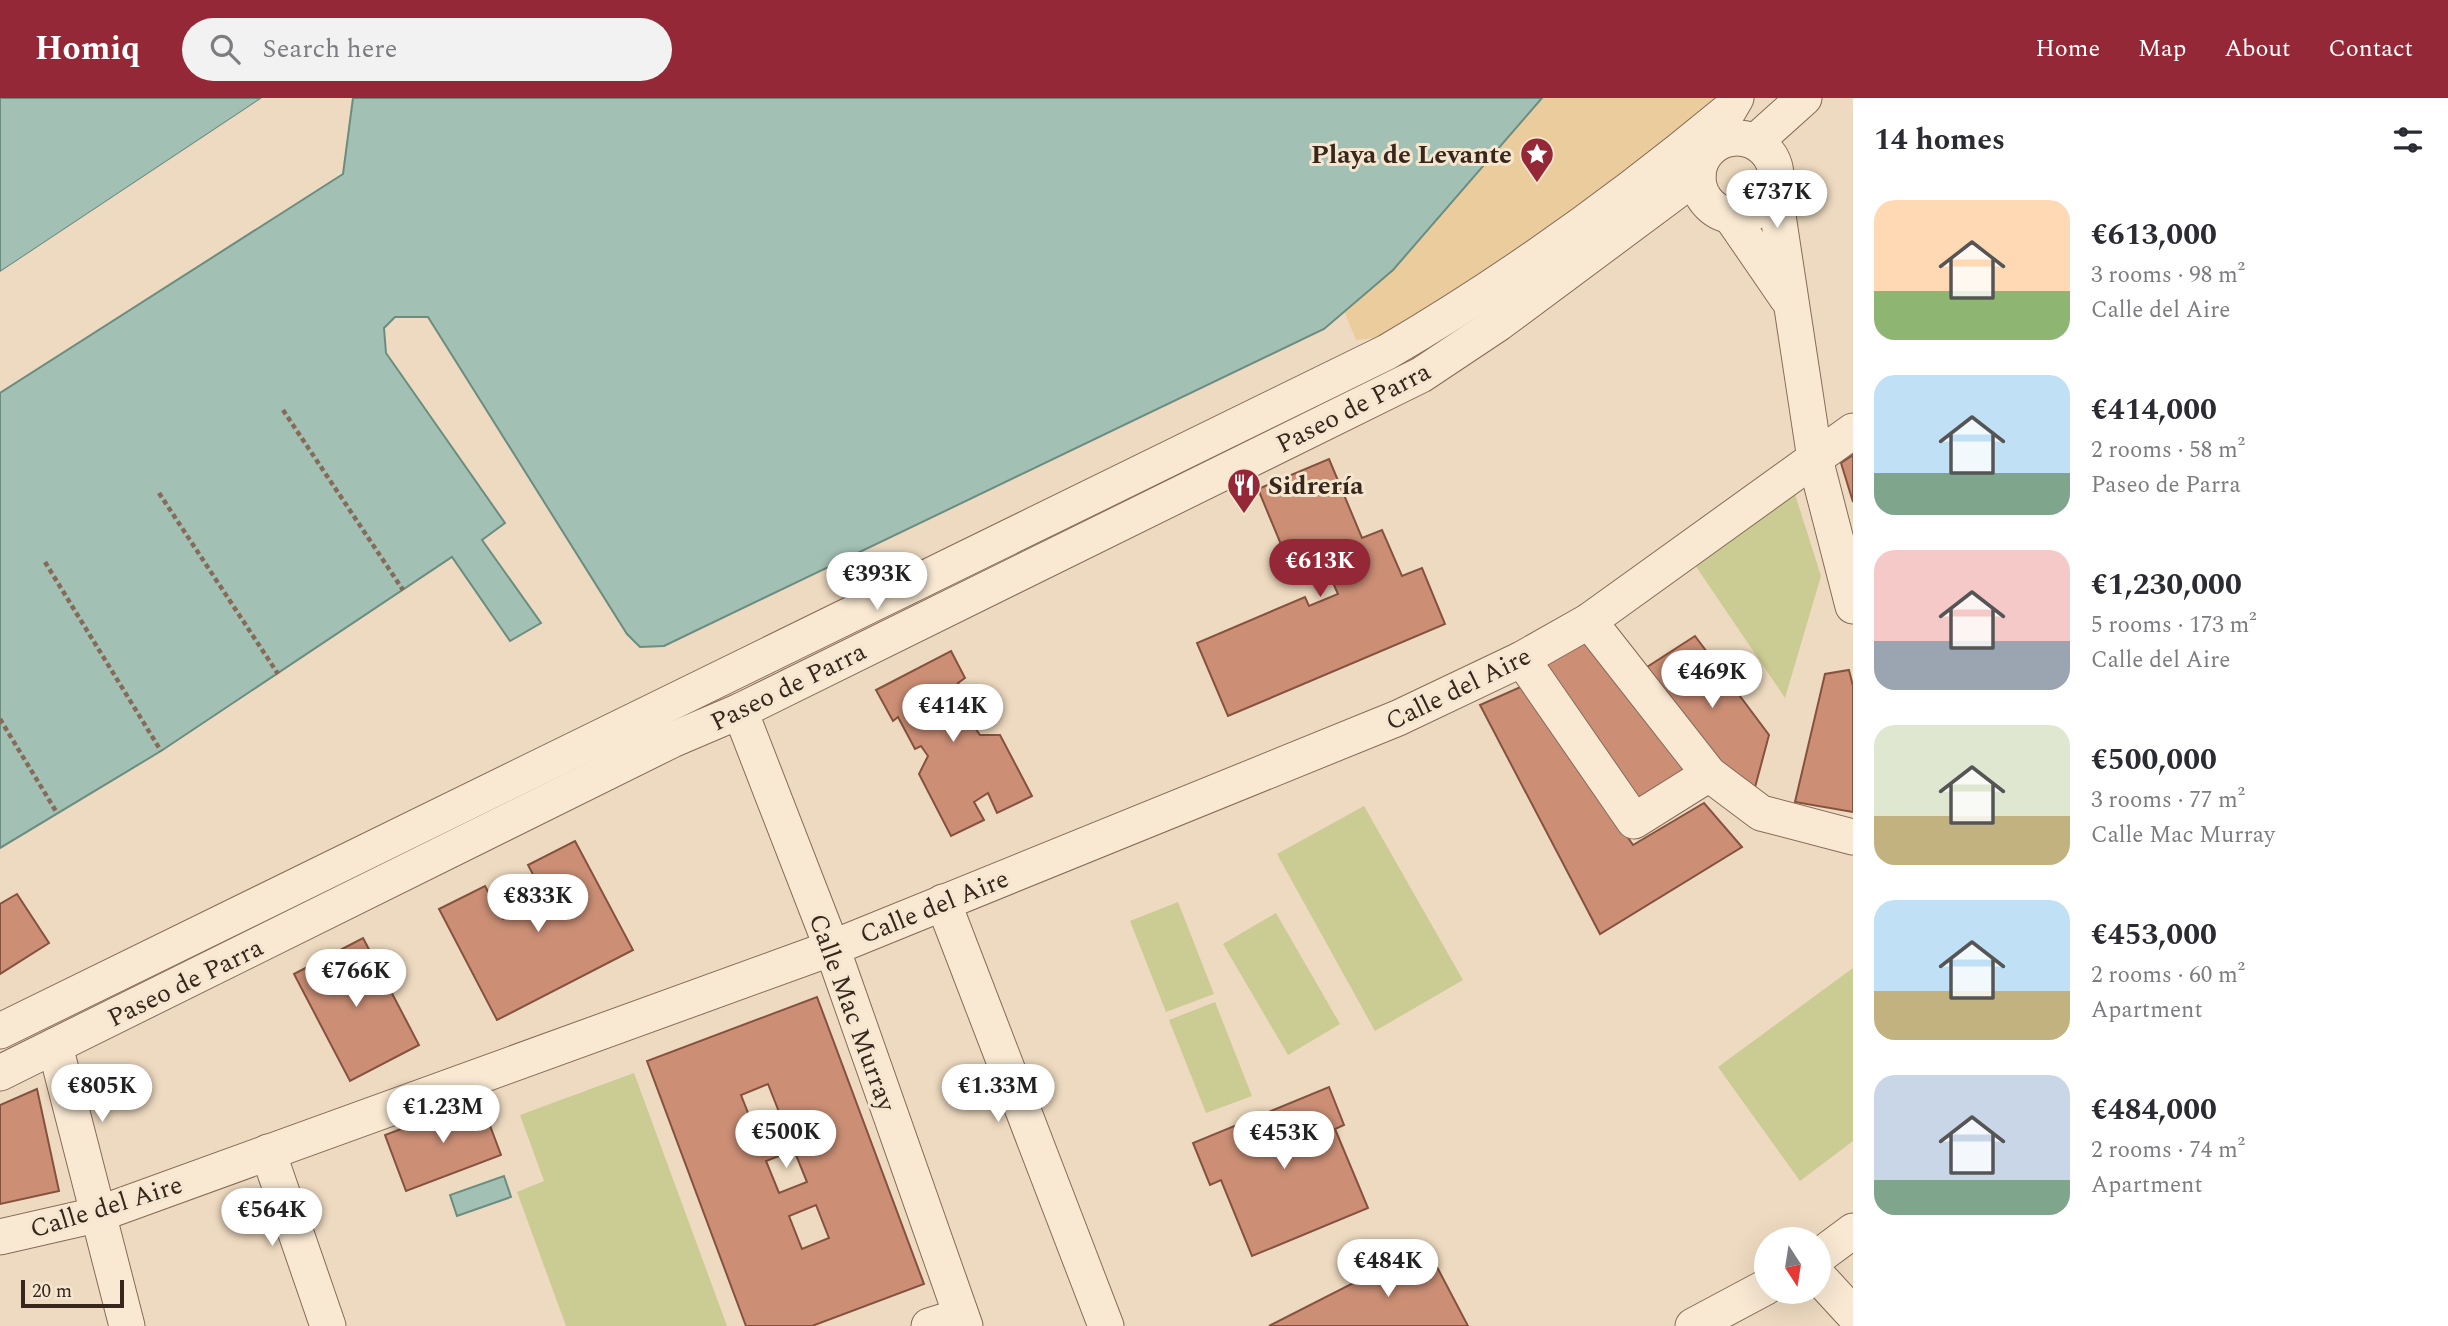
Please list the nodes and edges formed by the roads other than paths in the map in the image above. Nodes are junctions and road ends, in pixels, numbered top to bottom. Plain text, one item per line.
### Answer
1 (1736, 98) edge
2 (1804, 98) edge
3 (1755, 142) junction
4 (1698, 175) junction
5 (1774, 188) junction
6 (1730, 215) junction
7 (1791, 303) junction
8 (1853, 431) edge
9 (1815, 459) junction
10 (1853, 606) edge
11 (1589, 621) junction
12 (1522, 659) junction
13 (740, 711) junction
14 (1709, 774) junction
15 (1853, 837) edge
16 (943, 902) junction
17 (832, 948) junction
18 (0, 1031) edge
19 (55, 1046) junction
20 (0, 1073) edge
21 (268, 1152) junction
22 (96, 1215) junction
23 (1853, 1231) edge
24 (0, 1237) edge
25 (1831, 1247) edge
26 (1831, 1290) edge
27 (1754, 1293) edge
28 (1853, 1314) edge
29 (951, 1323) edge
30 (127, 1326) edge
31 (328, 1326) edge
32 (1106, 1326) edge
33 (1693, 1326) edge

1 - 18 street
2 - 3 street
3 - 4 street, Paseo de Parra
3 - 5 street
4 - 6 street
4 - 13 street, Paseo de Parra
5 - 6 street
5 - 7 street
6 - 7 street
7 - 9 street
8 - 9 street, Calle del Aire
9 - 10 street
9 - 11 street, Calle del Aire
11 - 12 street, Calle del Aire
11 - 14 street
12 - 14 street
12 - 16 street, Calle del Aire
13 - 17 street, Calle Mac Murray
13 - 19 street, Paseo de Parra
14 - 15 street
16 - 17 street, Calle del Aire
16 - 32 street
17 - 21 street, Calle del Aire
17 - 29 street, Calle Mac Murray
19 - 20 street, Paseo de Parra
19 - 22 street
21 - 22 street, Calle del Aire
21 - 31 street
22 - 24 street, Calle del Aire
22 - 30 street
23 - 25 street
26 - 28 street
27 - 33 street

